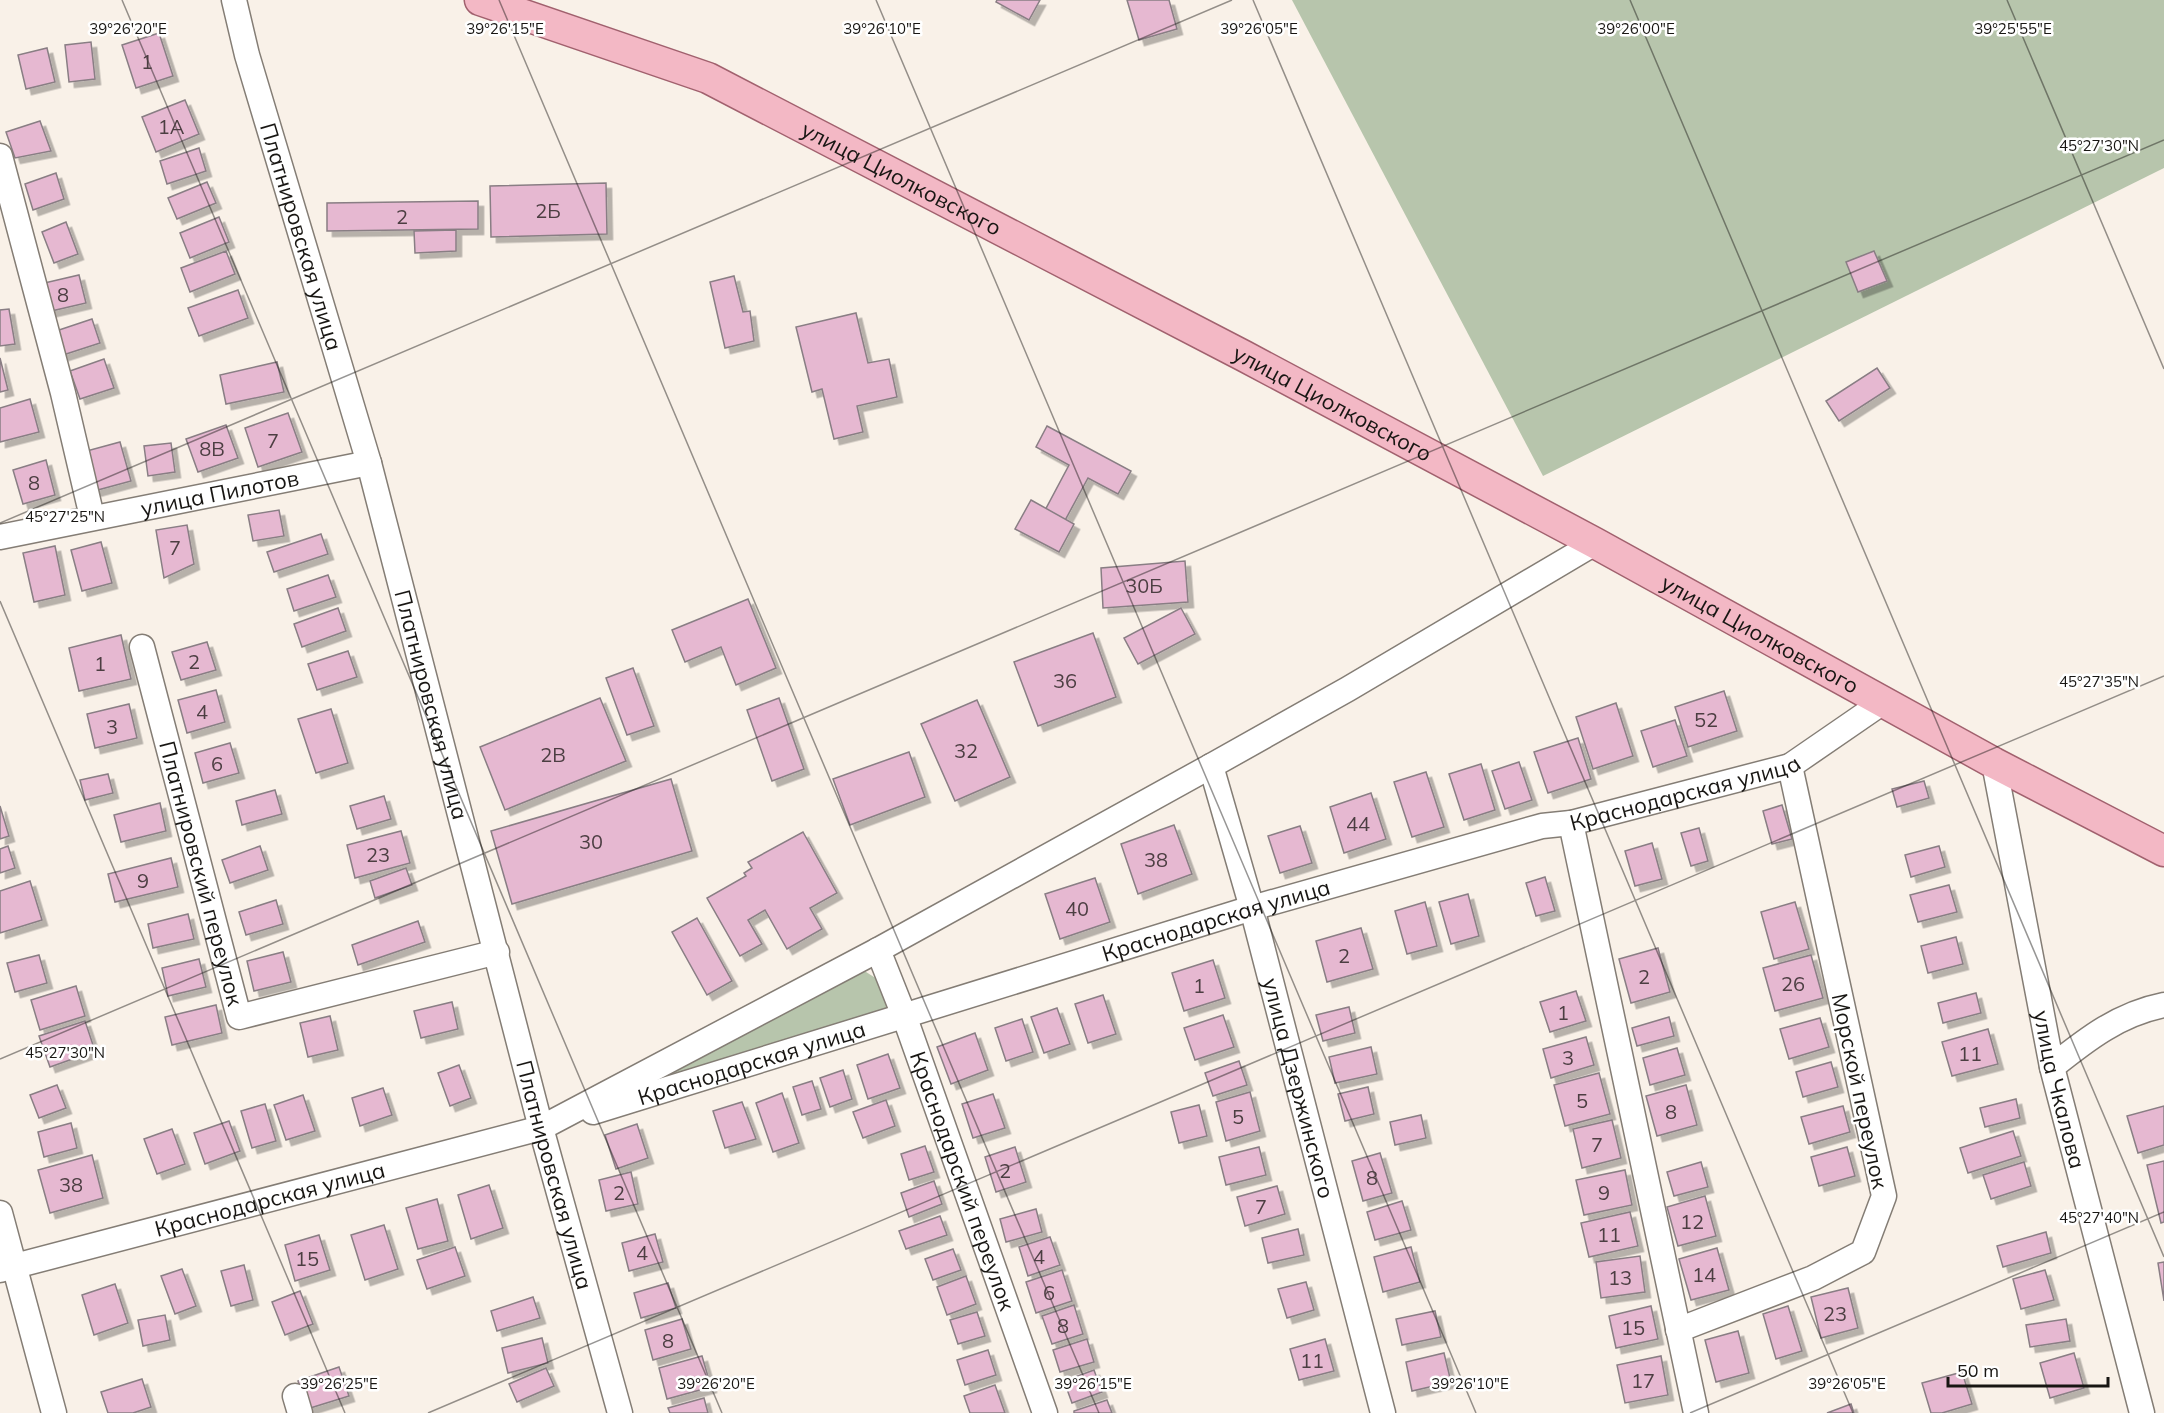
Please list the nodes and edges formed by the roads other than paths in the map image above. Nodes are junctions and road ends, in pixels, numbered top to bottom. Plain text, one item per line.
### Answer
1 (234, 0) edge
2 (480, 0) edge
3 (0, 156) edge
4 (369, 463) junction
5 (92, 517) junction
6 (0, 537) edge
7 (1595, 543) junction
8 (142, 647) dead end
9 (1883, 702) junction
10 (1994, 763) junction
11 (1211, 766) junction
12 (1790, 766) junction
13 (1571, 823) junction
14 (2164, 851) edge
15 (1252, 908) junction
16 (878, 950) junction
17 (497, 952) junction
18 (2164, 1005) edge
19 (905, 1018) junction
20 (2052, 1067) junction
21 (541, 1128) junction
22 (0, 1213) edge
23 (7, 1268) edge
24 (1678, 1330) junction
25 (54, 1413) edge
26 (620, 1413) edge
27 (1045, 1413) edge
28 (1383, 1413) edge
29 (1696, 1413) edge
30 (2142, 1413) edge

1 - 4 street, Платнировская улица
2 - 7 main road, улица Циолковского
3 - 5 street
4 - 5 street, улица Пилотов
4 - 17 street, Платнировская улица
5 - 6 street, улица Пилотов
7 - 9 main road, улица Циолковского
7 - 11 street, Краснодарская улица
8 - 17 street, Платнировский переулок
9 - 10 main road, улица Циолковского
9 - 12 street, Краснодарская улица
10 - 14 main road, улица Циолковского
10 - 20 street, улица Чкалова
11 - 15 street, улица Дзержинского
11 - 16 street, Краснодарская улица
12 - 13 street, Краснодарская улица
12 - 24 street, Морской переулок
13 - 15 street, Краснодарская улица
13 - 24 street
15 - 19 street, Краснодарская улица
15 - 28 street, улица Дзержинского
16 - 19 street, Краснодарский переулок
16 - 21 street, Краснодарская улица
17 - 21 street, Платнировская улица
18 - 20 street
19 - 21 street, Краснодарская улица
19 - 27 street, Краснодарский переулок
20 - 30 street, улица Чкалова
21 - 23 street, Краснодарская улица
21 - 26 street, Платнировская улица
22 - 23 street
23 - 25 street
24 - 29 street

